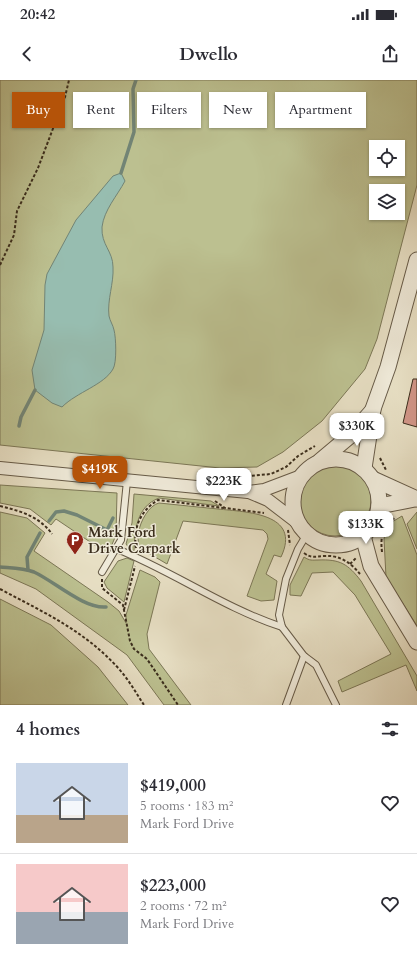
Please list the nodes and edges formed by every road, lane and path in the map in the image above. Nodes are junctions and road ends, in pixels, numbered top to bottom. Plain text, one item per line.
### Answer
1 (69, 80) edge
2 (417, 260) edge
3 (0, 265) edge
4 (373, 409) junction
5 (320, 444) dead end
6 (379, 454) dead end
7 (319, 462) junction
8 (0, 468) edge
9 (226, 473) dead end
10 (368, 473) junction
11 (388, 473) dead end
12 (301, 476) junction
13 (127, 481) junction
14 (248, 492) junction
15 (416, 499) edge
16 (151, 504) dead end
17 (0, 506) edge
18 (379, 506) junction
19 (225, 508) dead end
20 (384, 527) dead end
21 (303, 529) junction
22 (52, 534) dead end
23 (363, 536) junction
24 (345, 544) junction
25 (117, 549) junction
26 (355, 559) dead end
27 (377, 562) junction
28 (350, 564) dead end
29 (102, 572) joint
30 (0, 589) edge
31 (282, 627) junction
32 (417, 642) edge
33 (304, 656) junction
34 (144, 705) edge
35 (178, 705) edge
36 (286, 705) edge
37 (336, 705) edge

1 - 3 path
2 - 4 street
4 - 7 street
4 - 10 street
5 - 9 path
6 - 11 path
7 - 10 street
7 - 12 street
8 - 13 street
10 - 15 street
10 - 18 street
12 - 14 street
12 - 21 street
13 - 14 street
13 - 25 lane
14 - 21 street
15 - 18 street
16 - 19 path
17 - 22 path
18 - 23 street
20 - 27 path
21 - 24 street
21 - 31 lane
23 - 24 street
23 - 27 street
24 - 27 street
25 - 29 lane
25 - 31 lane
26 - 28 path
27 - 32 street
29 - 35 path
30 - 34 path
31 - 33 lane
33 - 36 lane
33 - 37 lane

